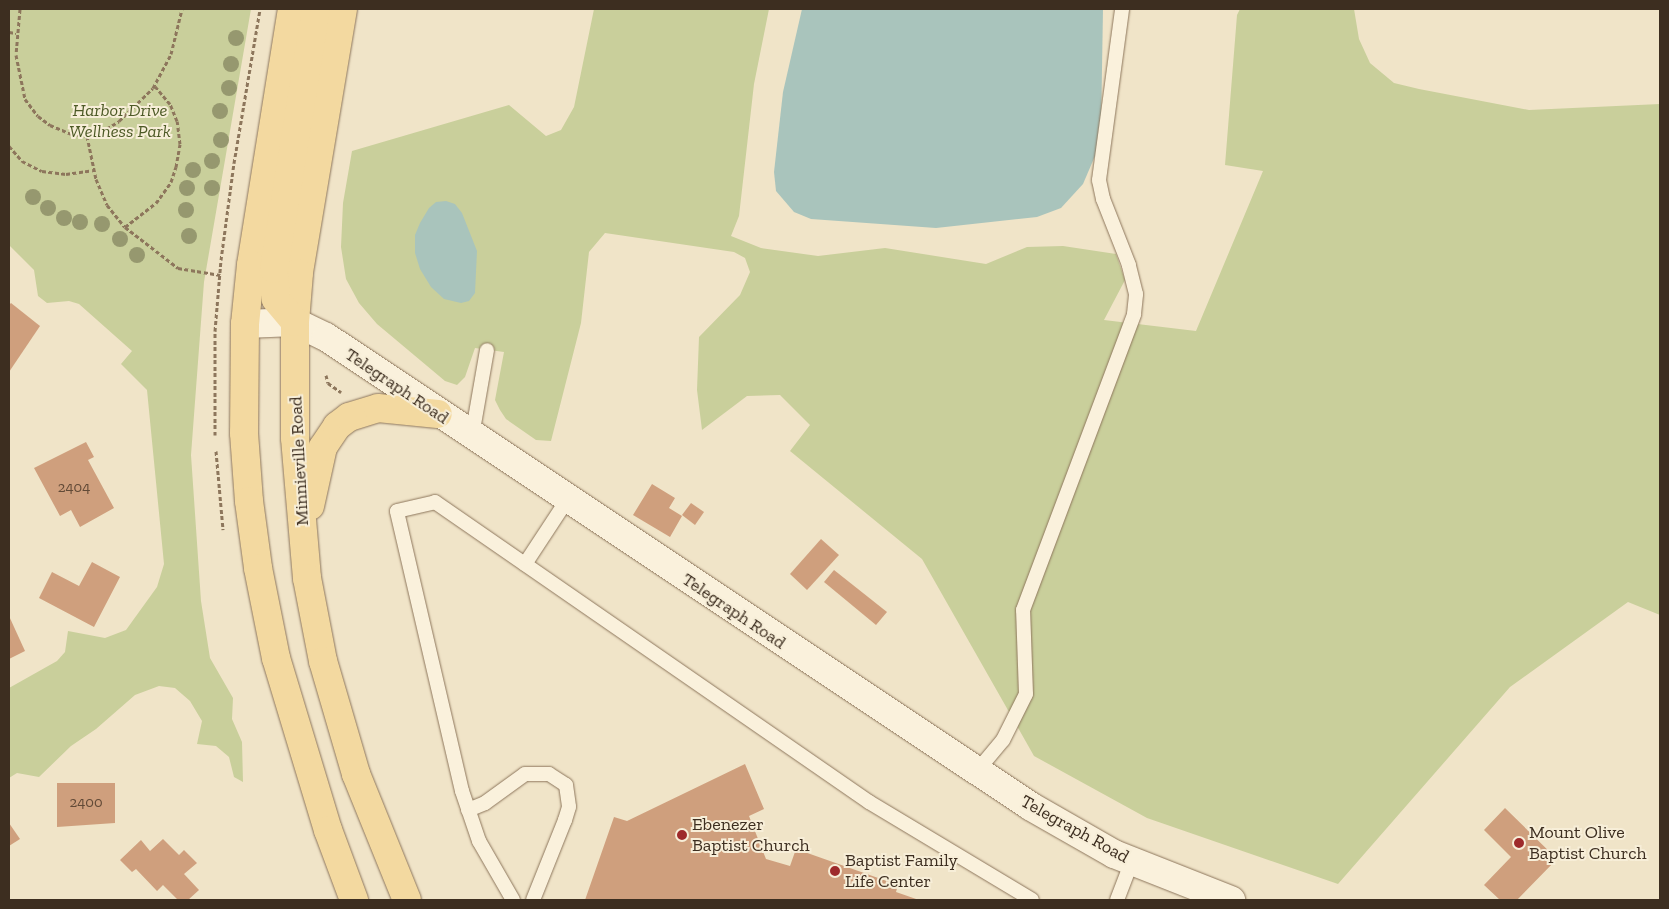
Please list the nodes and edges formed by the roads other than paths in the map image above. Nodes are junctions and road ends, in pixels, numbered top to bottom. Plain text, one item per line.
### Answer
1 (292, 9) edge
2 (316, 9) edge
3 (343, 9) edge
4 (1122, 9) edge
5 (295, 322) junction
6 (245, 324) junction
7 (488, 350) dead end
8 (438, 414) junction
9 (472, 436) junction
10 (567, 500) junction
11 (303, 536) junction
12 (525, 564) junction
13 (977, 771) junction
14 (468, 810) junction
15 (1132, 861) junction
16 (354, 900) edge
17 (407, 900) edge
18 (513, 900) edge
19 (533, 900) edge
20 (1032, 900) edge
21 (1117, 900) edge
22 (1231, 900) edge

1 - 6 main road
2 - 5 main road
3 - 5 main road, Minnieville Road
4 - 13 lane
5 - 6 main road, Telegraph Road
5 - 8 main road, Telegraph Road
5 - 11 main road, Minnieville Road
6 - 16 main road
7 - 9 lane
8 - 9 main road, Telegraph Road
8 - 11 main road
9 - 10 main road, Telegraph Road
10 - 12 lane
10 - 13 main road, Telegraph Road
11 - 17 main road, Minnieville Road
12 - 14 lane
12 - 20 lane
13 - 15 main road, Telegraph Road
14 - 18 lane
14 - 19 lane
15 - 21 lane
15 - 22 main road, Telegraph Road

